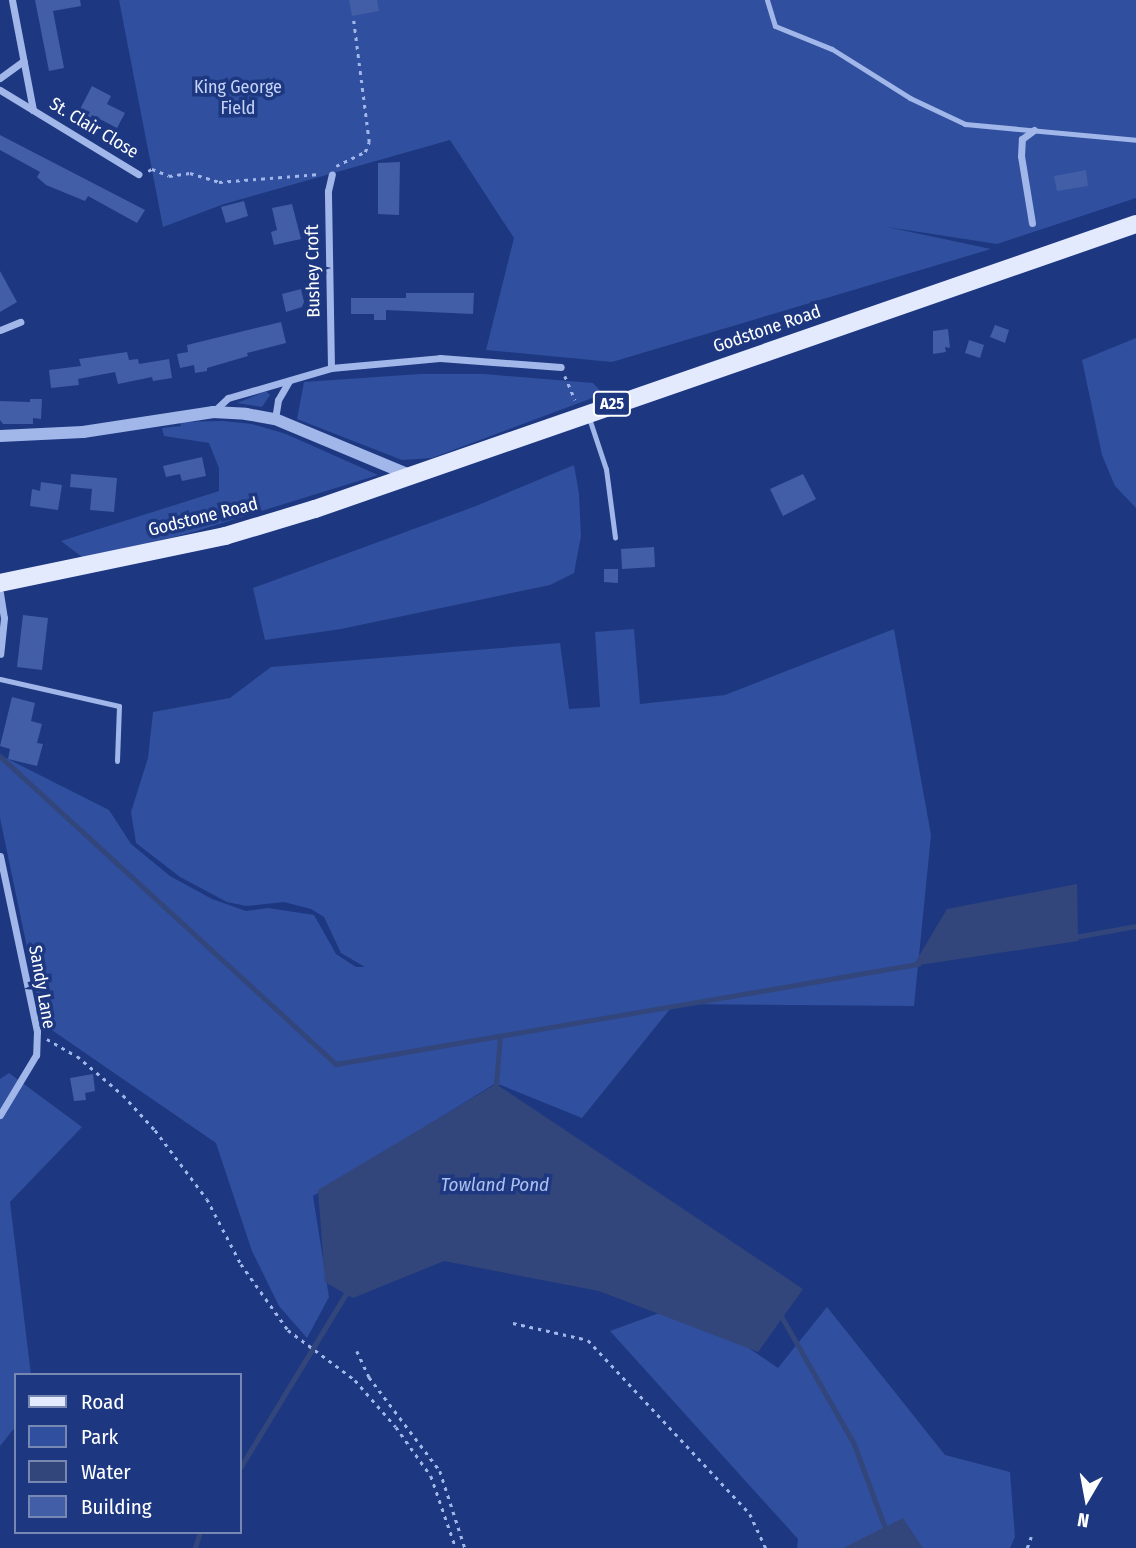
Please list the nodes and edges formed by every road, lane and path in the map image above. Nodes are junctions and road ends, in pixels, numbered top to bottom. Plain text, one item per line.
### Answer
1 (12, 0) edge
2 (767, 0) edge
3 (353, 17) dead end
4 (23, 61) junction
5 (0, 78) edge
6 (0, 90) edge
7 (33, 110) junction
8 (1034, 130) junction
9 (1136, 140) edge
10 (138, 174) joint
11 (331, 174) junction
12 (1032, 223) dead end
13 (1136, 224) edge
14 (20, 322) dead end
15 (0, 330) edge
16 (561, 367) joint
17 (331, 368) junction
18 (289, 381) junction
19 (581, 406) junction
20 (213, 412) junction
21 (275, 419) junction
22 (0, 436) edge
23 (412, 476) junction
24 (615, 537) dead end
25 (2, 586) edge
26 (0, 654) edge
27 (0, 679) edge
28 (117, 761) dead end
29 (0, 856) edge
30 (37, 1031) junction
31 (0, 1115) edge
32 (513, 1324) dead end
33 (357, 1351) dead end
34 (1031, 1536) dead end
35 (456, 1548) edge
36 (465, 1548) edge
37 (766, 1548) edge
38 (1027, 1548) edge

1 - 4 street, St. Clair Close
2 - 8 lane
3 - 11 path
4 - 5 street
4 - 7 street, St. Clair Close
6 - 7 street, St. Clair Close
7 - 10 street, St. Clair Close
8 - 9 lane
8 - 12 street
10 - 11 path
11 - 17 street, Bushey Croft
13 - 19 main road, Godstone Road / A25
14 - 15 street
16 - 17 street
16 - 19 path
17 - 18 street
18 - 20 street
18 - 21 street
19 - 23 main road, Godstone Road / A25
19 - 24 lane
20 - 21 street
20 - 22 street
21 - 23 street
23 - 25 main road, Godstone Road / A25
25 - 26 street
27 - 28 lane
29 - 30 street, Sandy Lane
30 - 31 street, Sandy Lane
30 - 35 path
32 - 37 path
33 - 36 path
34 - 38 path

